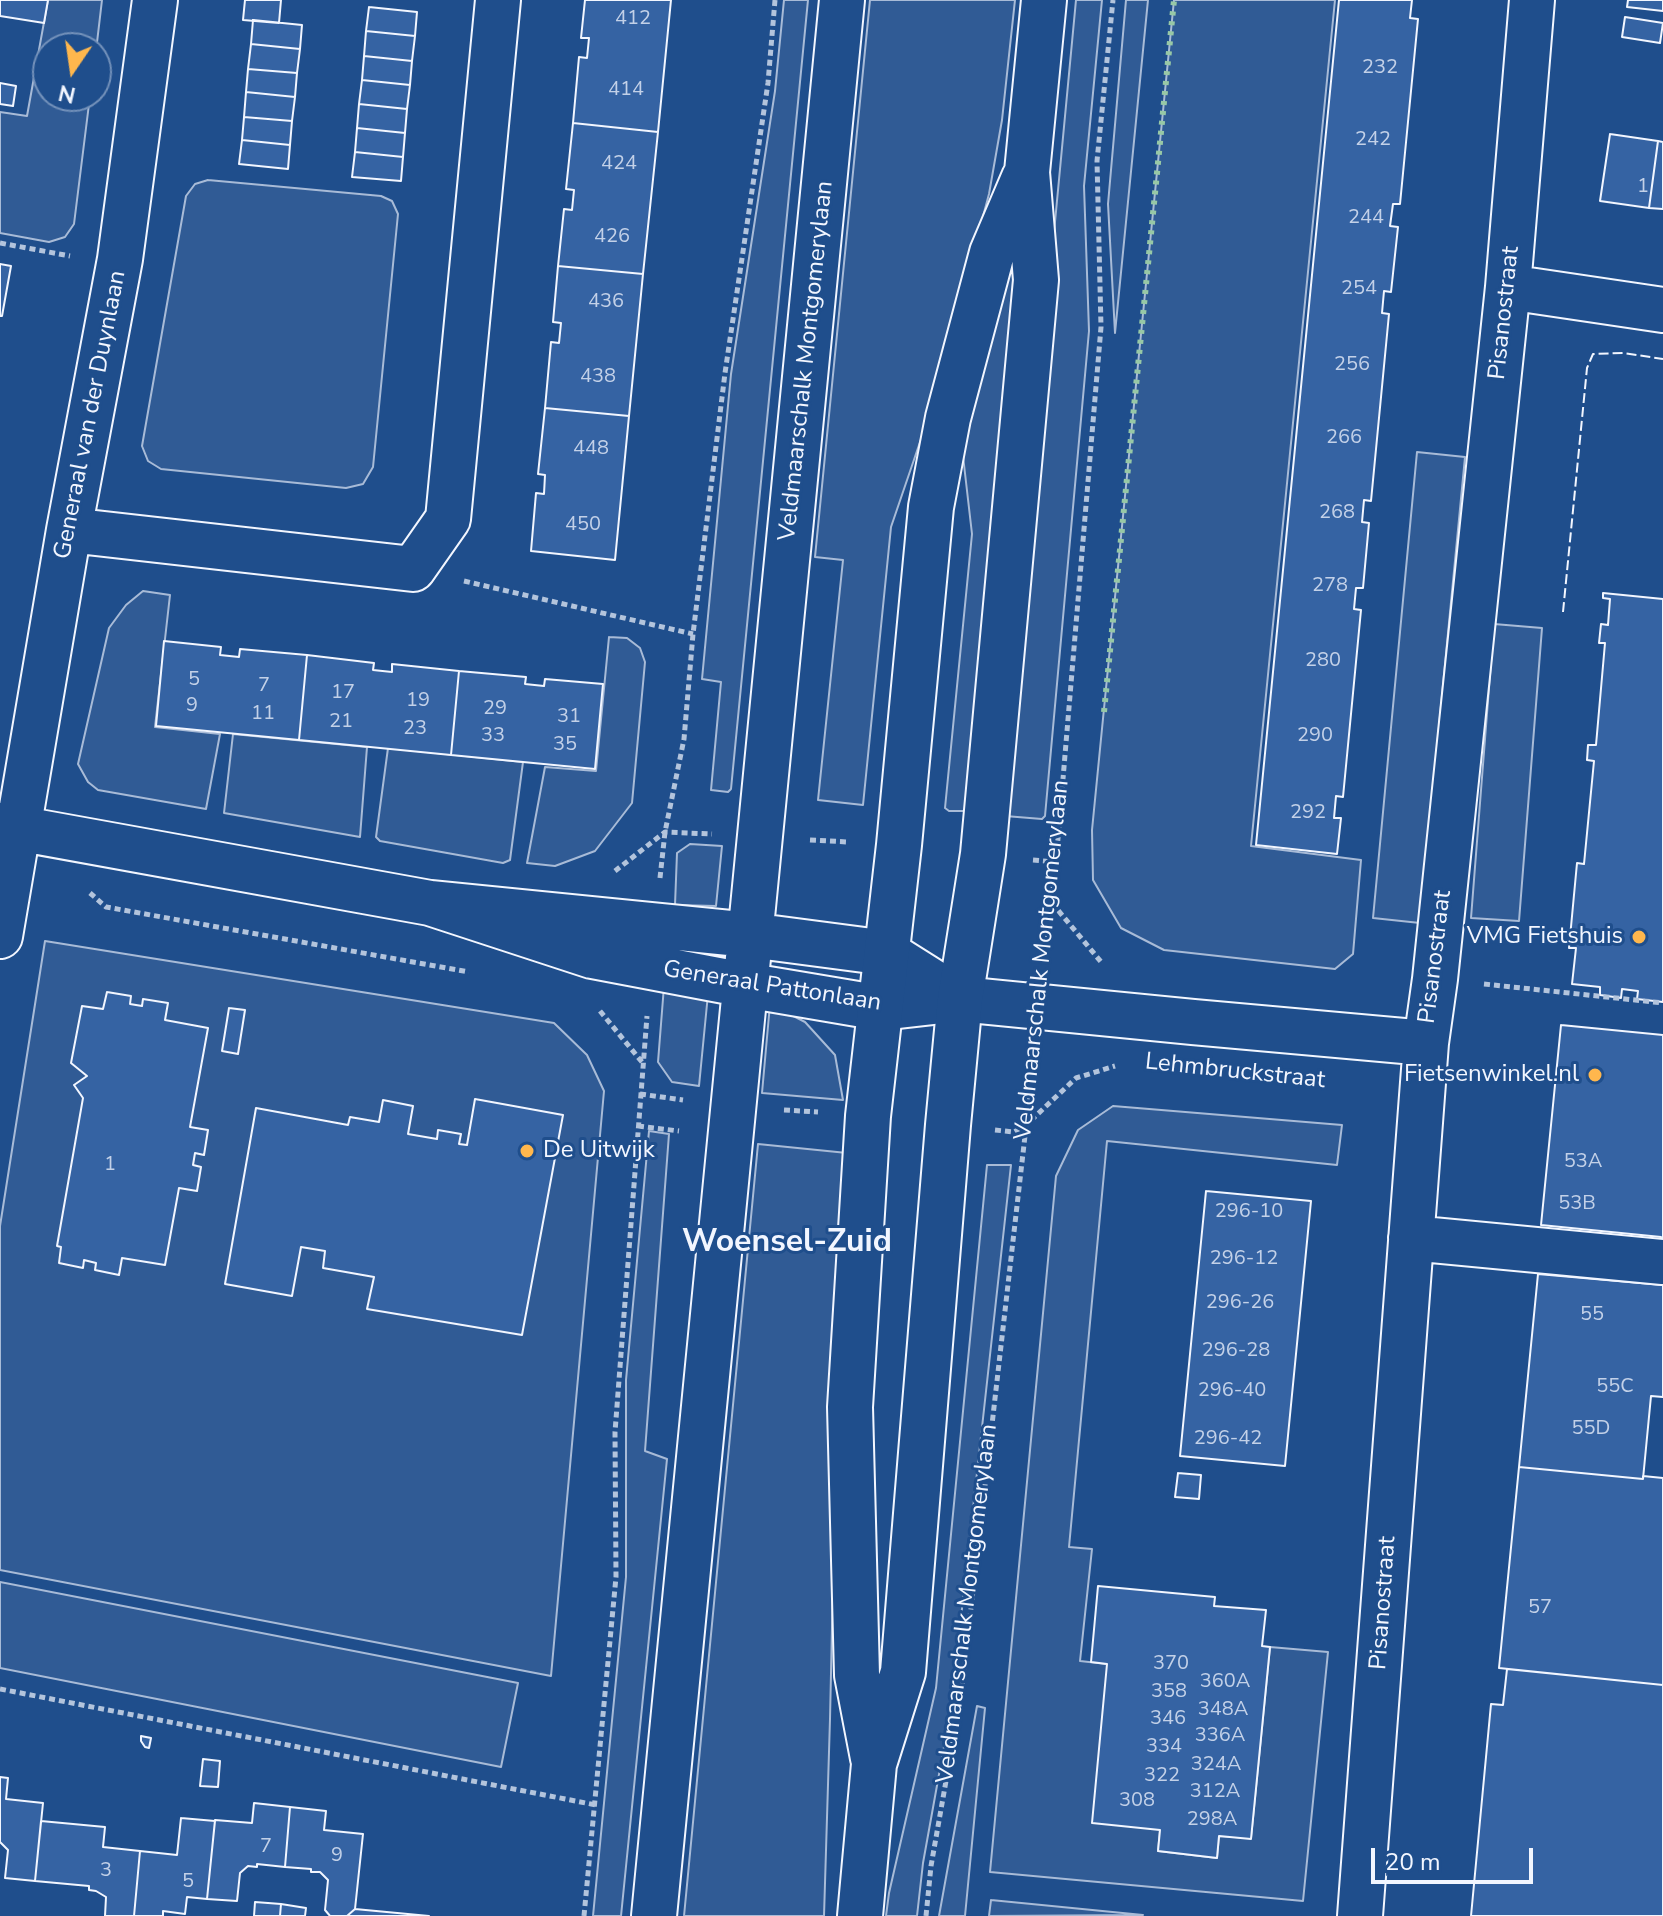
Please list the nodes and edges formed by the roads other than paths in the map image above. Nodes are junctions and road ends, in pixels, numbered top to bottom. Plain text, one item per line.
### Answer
1 (155, 0) edge
2 (498, 0) edge
3 (842, 0) edge
4 (1044, 0) edge
5 (1532, 0) edge
6 (1027, 172) junction
7 (1508, 287) junction
8 (1663, 310) edge
9 (69, 530) junction
10 (9, 826) edge
11 (430, 903) junction
12 (750, 935) junction
13 (0, 936) edge
14 (887, 953) junction
15 (745, 985) junction
16 (960, 999) junction
17 (881, 1008) junction
18 (1426, 1043) junction
19 (1411, 1238) junction
20 (1663, 1262) edge
21 (874, 1764) junction
22 (654, 1916) edge
23 (860, 1916) edge
24 (1360, 1916) edge

1 - 9 street, Generaal van der Duynlaan
2 - 9 street
3 - 12 street, Veldmaarschalk Montgomerylaan
4 - 6 street
5 - 7 street, Pisanostraat
6 - 14 street
6 - 16 street
7 - 8 street
7 - 18 street, Pisanostraat
9 - 10 street, Generaal van der Duynlaan
10 - 11 street, Generaal Pattonlaan
10 - 13 street, Generaal van der Duynlaan
11 - 12 street, Generaal Pattonlaan
11 - 15 street, Generaal Pattonlaan
12 - 14 street, Generaal Pattonlaan
12 - 15 street, Veldmaarschalk Montgomerylaan
14 - 16 street, Generaal Pattonlaan
14 - 17 street
15 - 17 street, Generaal Pattonlaan
15 - 22 street, Veldmaarschalk Montgomerylaan
16 - 17 street, Generaal Pattonlaan
16 - 18 street, Lehmbruckstraat
16 - 21 street
17 - 21 street
18 - 19 street, Pisanostraat
19 - 20 street
19 - 24 street, Pisanostraat
21 - 23 street

